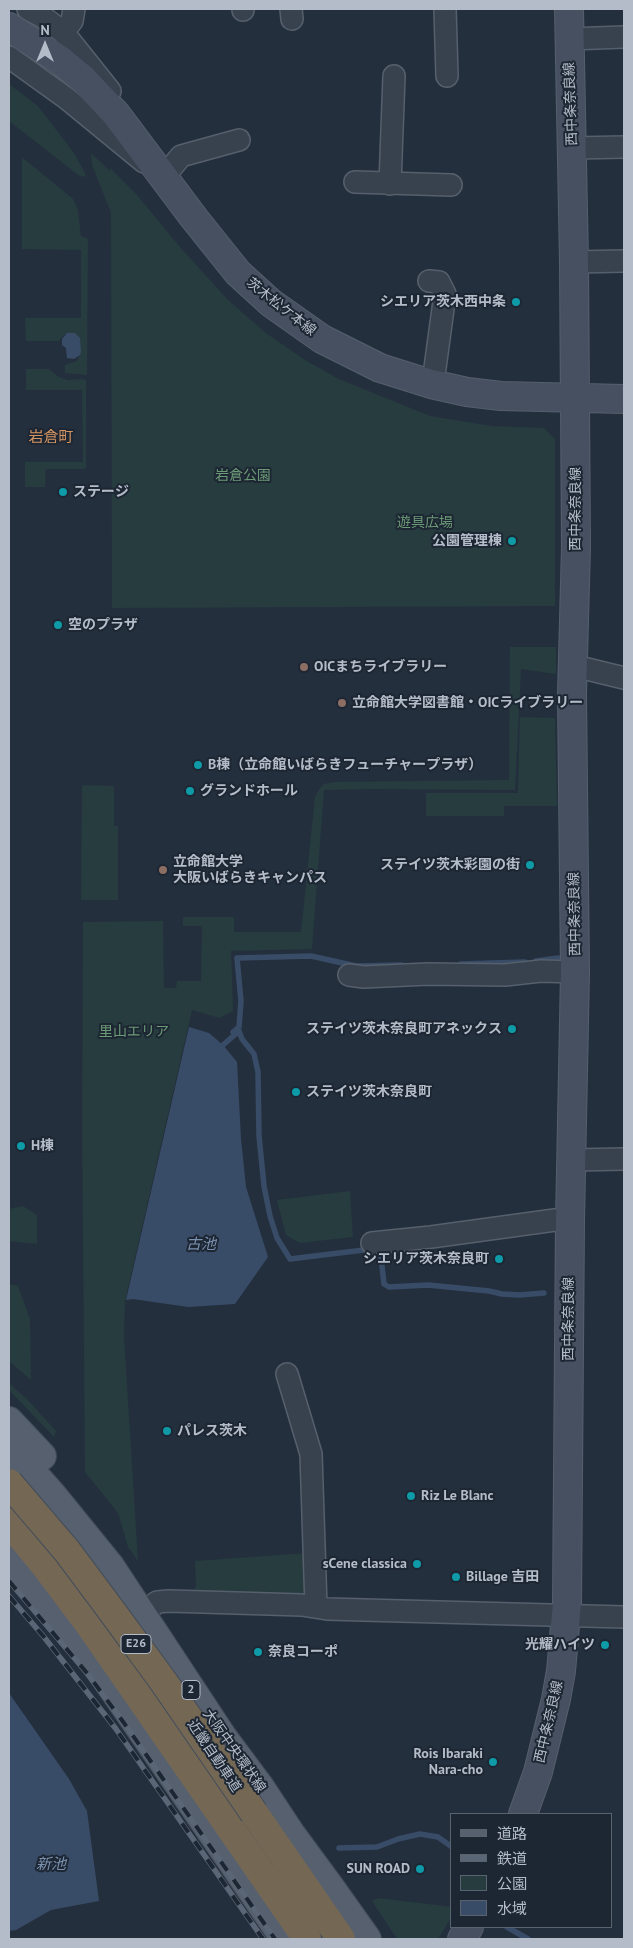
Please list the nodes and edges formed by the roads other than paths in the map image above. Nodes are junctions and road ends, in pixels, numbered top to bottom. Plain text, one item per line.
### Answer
1 (28, 9) edge
2 (74, 9) edge
3 (445, 9) edge
4 (569, 9) edge
5 (9, 27) edge
6 (63, 32) junction
7 (624, 37) edge
8 (569, 39) junction
9 (9, 57) edge
10 (394, 76) dead end
11 (447, 76) dead end
12 (239, 140) dead end
13 (624, 147) edge
14 (572, 148) junction
15 (163, 178) junction
16 (356, 182) dead end
17 (390, 184) junction
18 (451, 185) dead end
19 (624, 261) edge
20 (574, 262) junction
21 (429, 281) dead end
22 (431, 384) junction
23 (575, 397) junction
24 (624, 398) edge
25 (573, 668) junction
26 (624, 678) edge
27 (575, 972) junction
28 (349, 975) dead end
29 (624, 1159) edge
30 (572, 1160) junction
31 (570, 1221) junction
32 (372, 1243) dead end
33 (287, 1374) dead end
34 (9, 1421) edge
35 (9, 1446) edge
36 (9, 1483) edge
37 (9, 1522) edge
38 (9, 1558) edge
39 (104, 1558) junction
40 (316, 1607) junction
41 (567, 1614) junction
42 (142, 1615) junction
43 (624, 1616) edge
44 (222, 1736) junction
45 (523, 1813) edge
46 (468, 1928) edge
47 (285, 1939) edge
48 (307, 1939) edge
49 (328, 1939) edge
50 (340, 1939) edge
51 (367, 1939) edge
52 (462, 1939) edge

1 - 6 street
2 - 6 street
3 - 11 street
4 - 8 street, 西中条奈良線
5 - 15 street, 茨木松ケ本線
6 - 15 street
7 - 8 street
8 - 14 street, 西中条奈良線
9 - 15 street
10 - 17 street
12 - 15 street
13 - 14 street
14 - 20 street, 西中条奈良線
15 - 22 street, 茨木松ケ本線
16 - 17 street
17 - 18 street
19 - 20 street
20 - 23 street, 西中条奈良線
21 - 22 street
22 - 23 street, 茨木松ケ本線
23 - 24 street, 茨木松ケ本線
23 - 25 street, 西中条奈良線
25 - 26 street
25 - 27 street, 西中条奈良線
27 - 28 street
27 - 30 street, 西中条奈良線
29 - 30 street
30 - 31 street, 西中条奈良線
31 - 32 street
31 - 41 street, 西中条奈良線
33 - 40 street
34 - 39 main road
35 - 39 main road, 大阪中央環状線 / 2
36 - 50 highway, 近畿自動車道 / E26, bridge
37 - 48 highway, 近畿自動車道 / E26
38 - 47 main road
39 - 42 main road, 大阪中央環状線 / 2
40 - 41 street
40 - 42 street
41 - 43 street
41 - 45 street, 西中条奈良線
42 - 44 main road, 大阪中央環状線 / 2
44 - 49 street
44 - 51 main road, 大阪中央環状線 / 2
46 - 52 street

